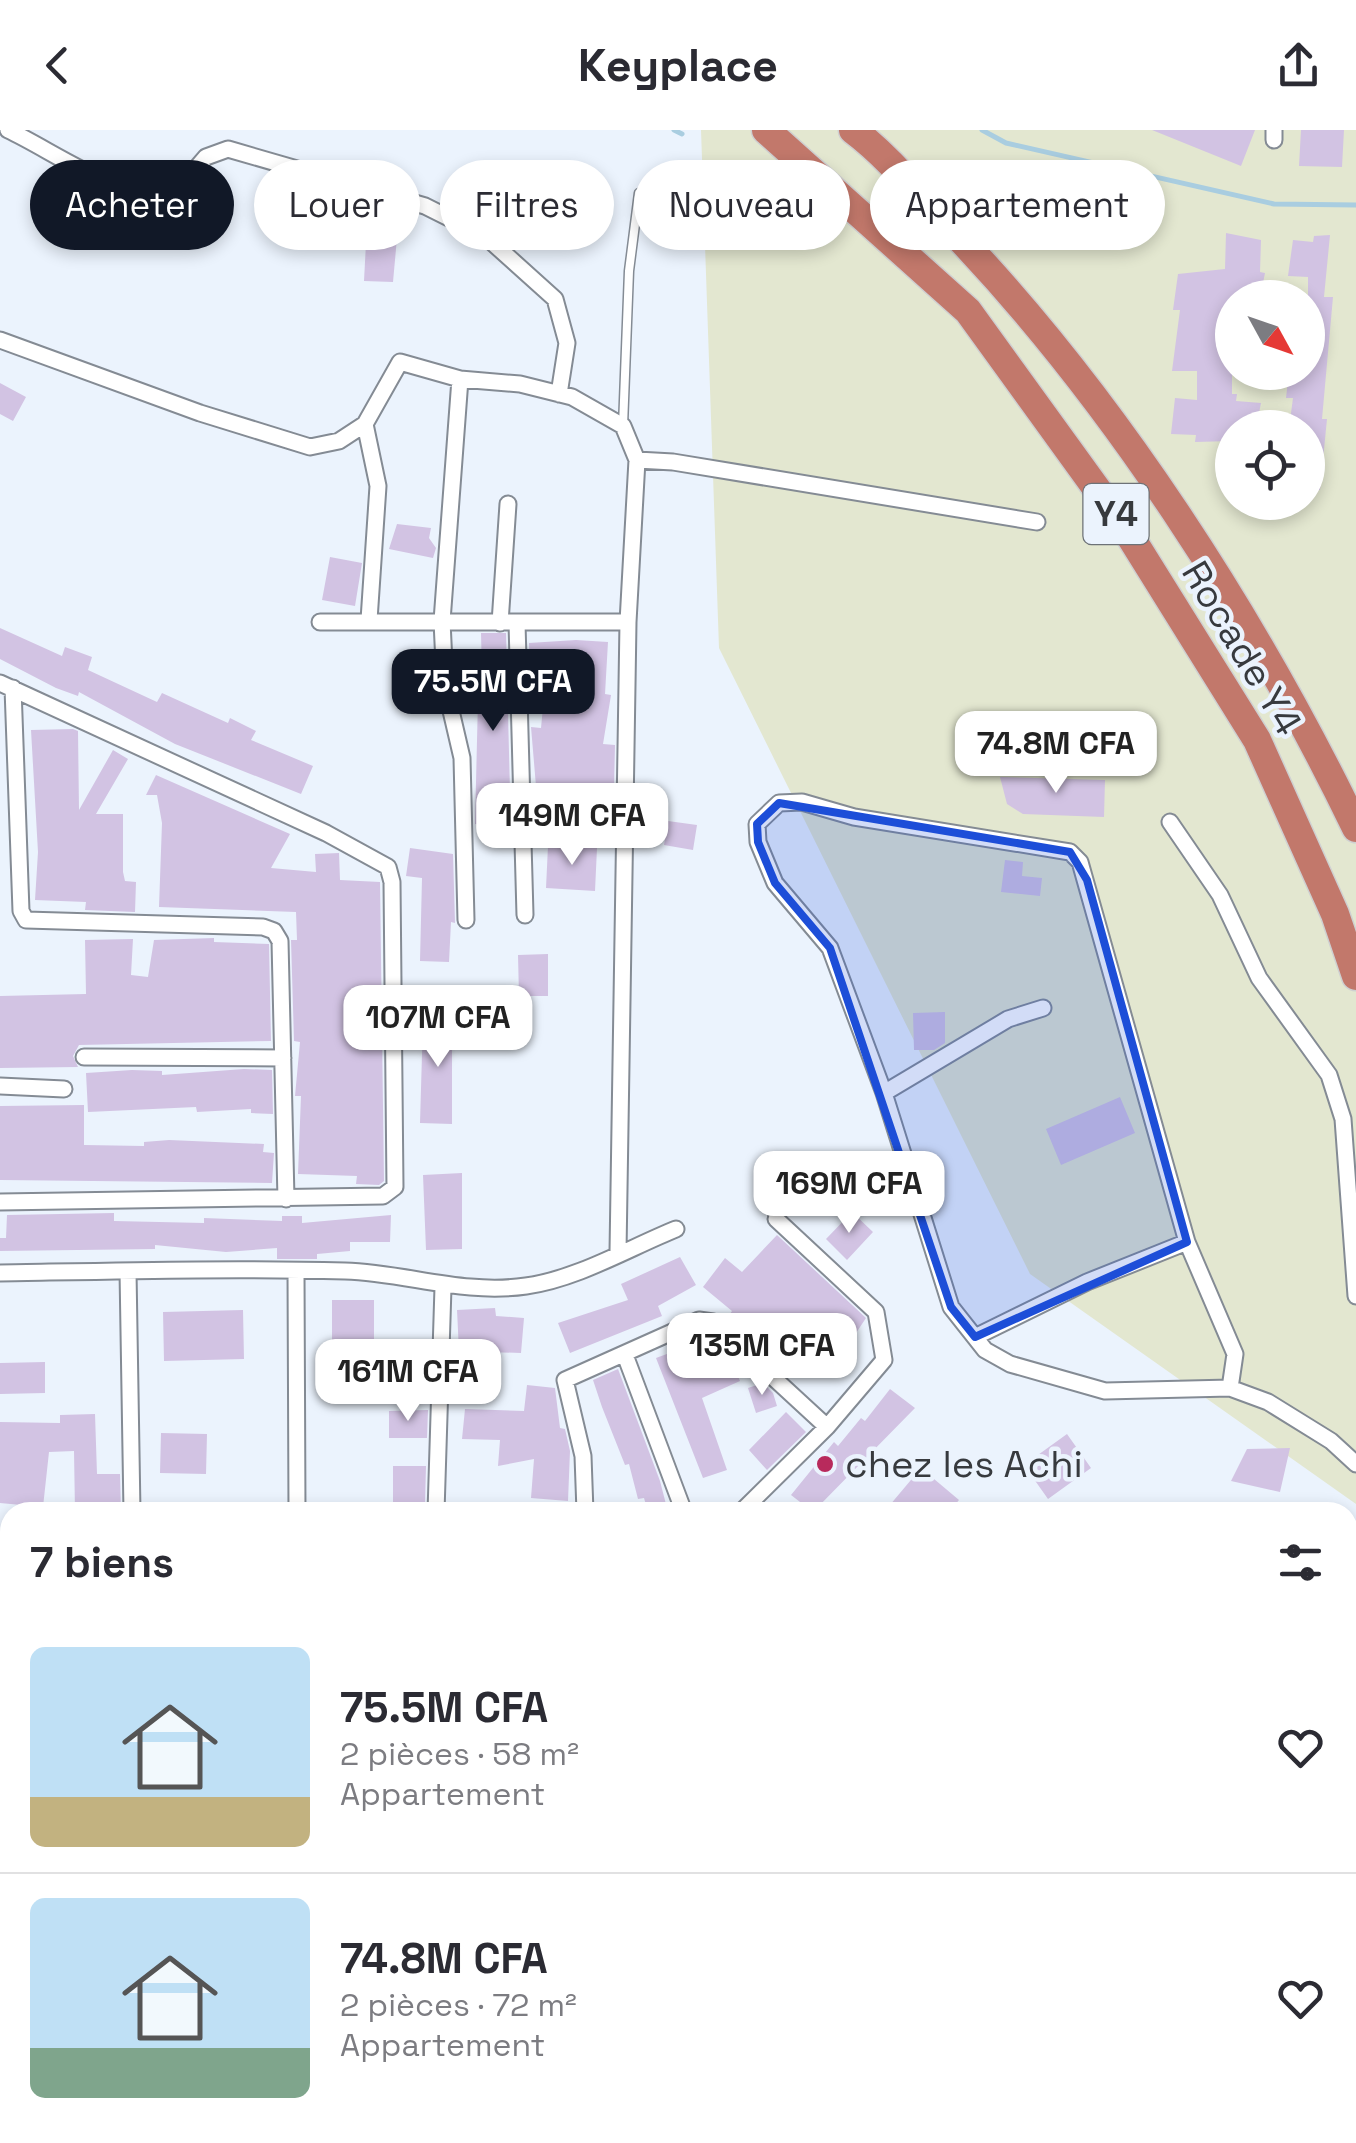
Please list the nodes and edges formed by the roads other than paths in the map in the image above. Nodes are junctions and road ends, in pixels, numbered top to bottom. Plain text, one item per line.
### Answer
1 (8, 130) edge
2 (766, 130) edge
3 (853, 130) edge
4 (634, 236) edge
5 (0, 340) edge
6 (460, 378) junction
7 (559, 394) junction
8 (365, 424) junction
9 (623, 426) junction
10 (637, 460) junction
11 (508, 504) dead end
12 (1037, 522) dead end
13 (370, 620) junction
14 (442, 621) junction
15 (320, 622) dead end
16 (628, 622) junction
17 (508, 623) junction
18 (6, 685) edge
19 (1170, 822) dead end
20 (1356, 828) edge
21 (524, 915) dead end
22 (466, 920) dead end
23 (1356, 976) edge
24 (1043, 1008) dead end
25 (84, 1057) dead end
26 (283, 1058) junction
27 (0, 1086) edge
28 (64, 1089) dead end
29 (884, 1093) junction
30 (286, 1199) junction
31 (0, 1202) edge
32 (776, 1219) dead end
33 (676, 1229) dead end
34 (1186, 1242) junction
35 (618, 1252) junction
36 (128, 1270) junction
37 (296, 1271) junction
38 (0, 1273) edge
39 (443, 1287) junction
40 (1356, 1296) edge
41 (975, 1337) junction
42 (624, 1355) junction
43 (1230, 1388) junction
44 (827, 1426) junction
45 (1356, 1464) edge
46 (132, 1502) edge
47 (297, 1502) edge
48 (436, 1502) edge
49 (584, 1502) edge
50 (680, 1502) edge
51 (752, 1502) edge

1 - 7 street
2 - 23 highway, Rocade Y4 / Y4
3 - 20 highway, Rocade Y4 / Y4
4 - 9 lane
5 - 8 street
6 - 7 street
6 - 8 street
6 - 14 street
7 - 9 street
8 - 13 street
9 - 10 street
10 - 12 street
10 - 16 street
11 - 17 street
13 - 14 street
13 - 15 street
14 - 17 street
14 - 22 street
16 - 17 street
16 - 35 street
17 - 21 street
18 - 26 street
18 - 30 street
19 - 40 street
24 - 29 street
25 - 26 street
26 - 30 street
27 - 28 street
29 - 34 street
29 - 41 street
30 - 31 street
32 - 44 street
33 - 35 street
34 - 41 street
34 - 43 street
35 - 39 street
36 - 37 street
36 - 38 street
36 - 46 street
37 - 39 street
37 - 47 street
39 - 48 street
41 - 43 street
42 - 44 street
42 - 49 street
42 - 50 street
43 - 45 street
44 - 51 street

